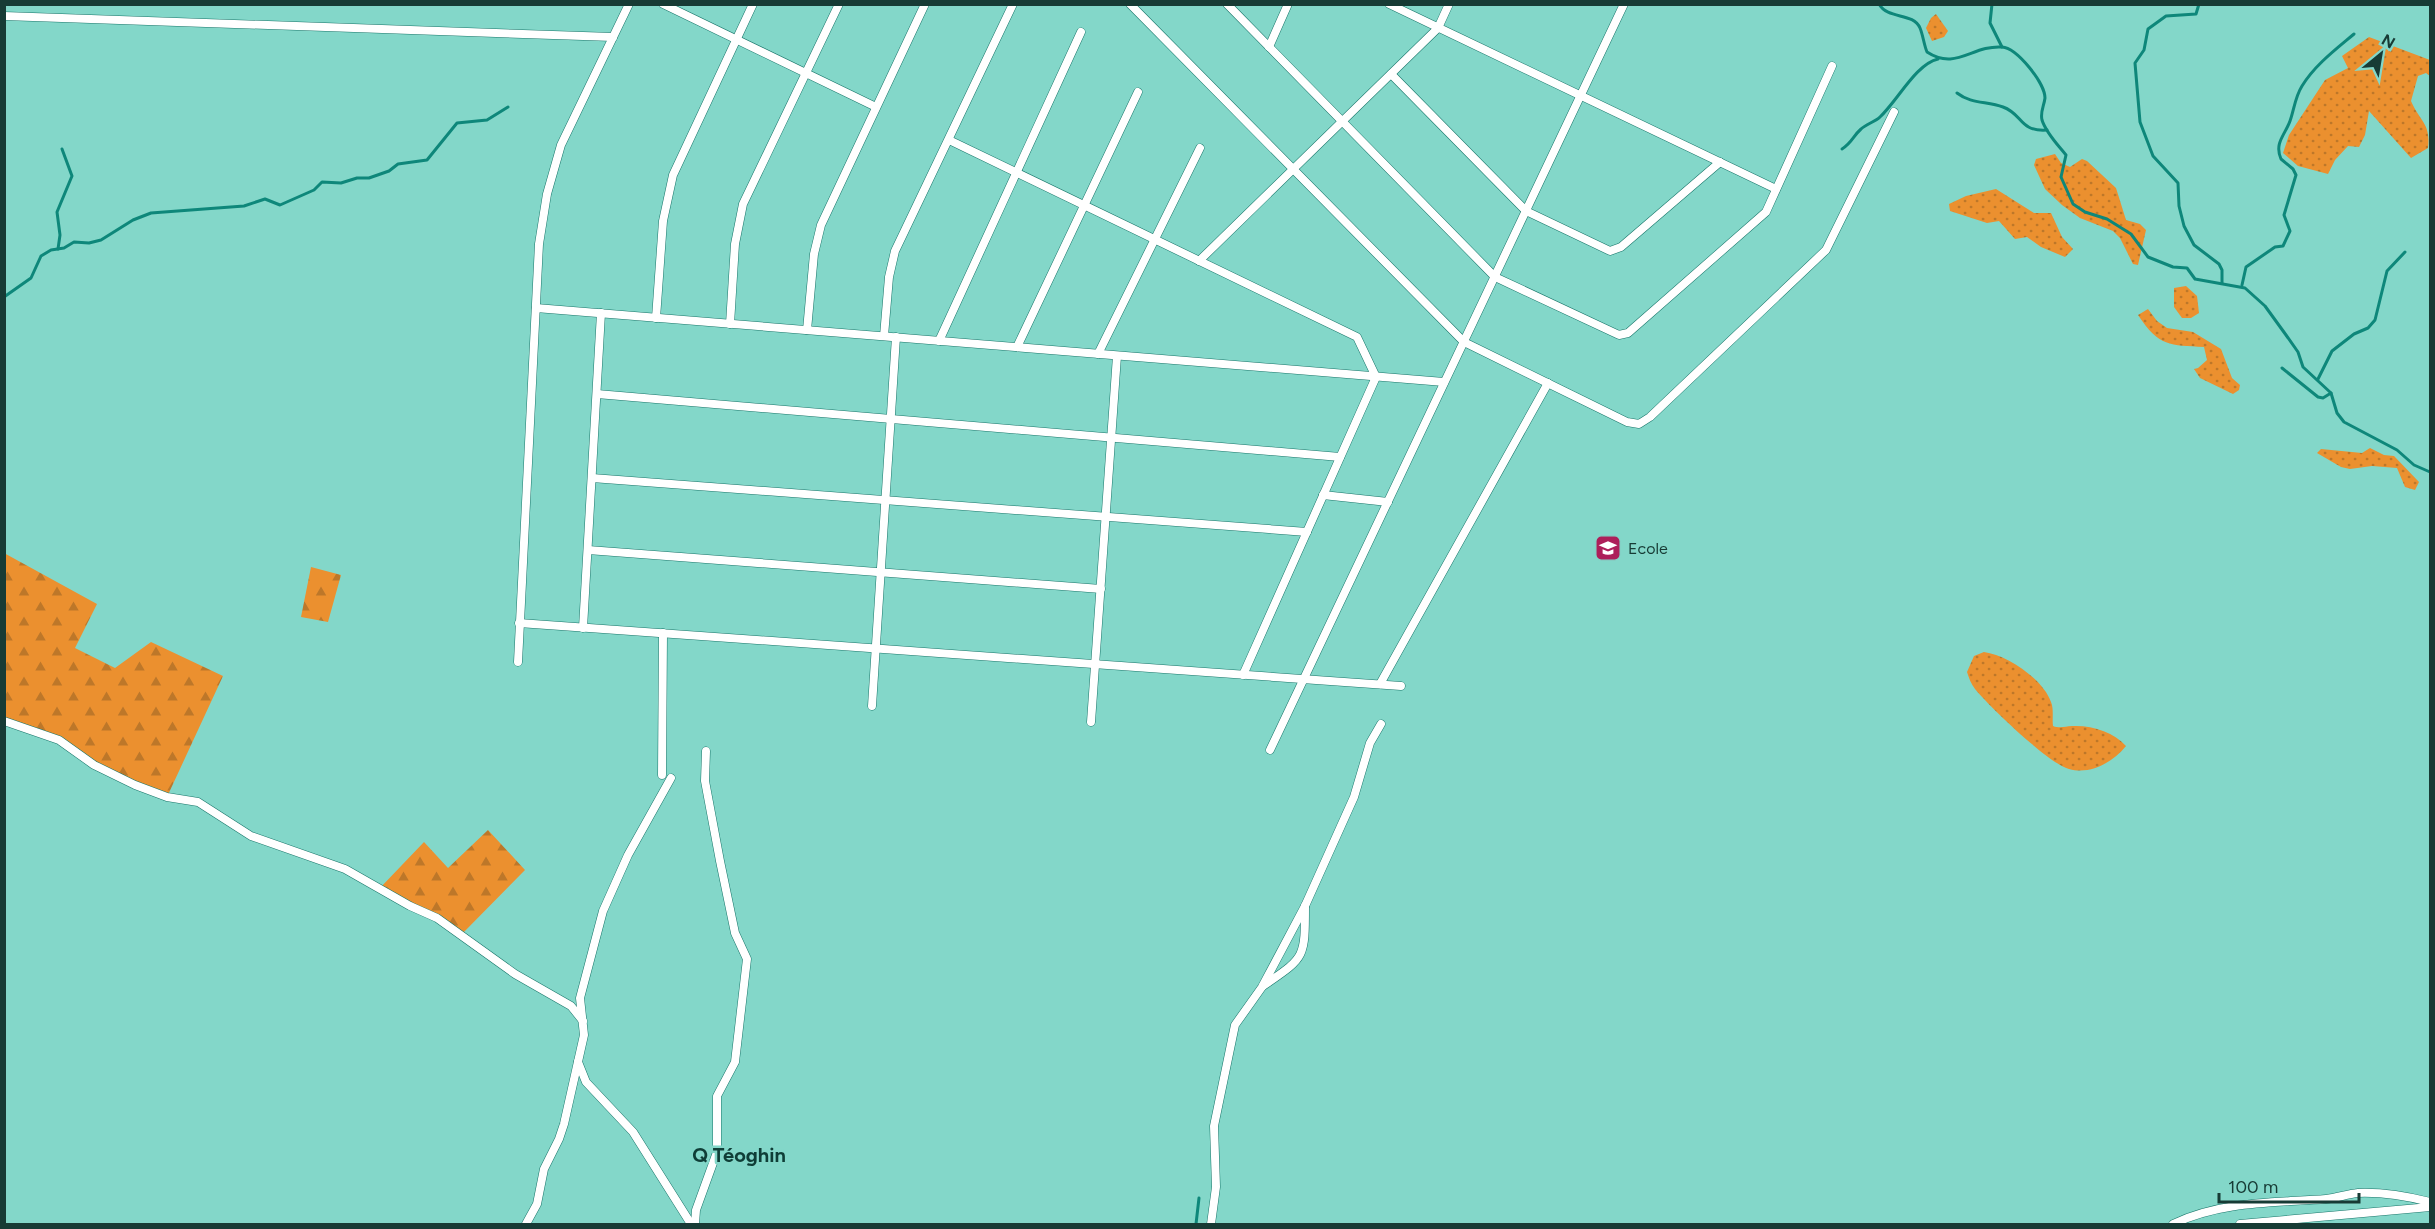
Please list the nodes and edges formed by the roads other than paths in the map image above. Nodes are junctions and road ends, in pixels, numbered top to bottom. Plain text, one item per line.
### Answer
1 (628, 4) edge
2 (663, 4) edge
3 (753, 4) edge
4 (839, 4) edge
5 (925, 4) edge
6 (1013, 4) edge
7 (1130, 4) edge
8 (1227, 4) edge
9 (1288, 4) edge
10 (1389, 4) edge
11 (1449, 4) edge
12 (1624, 4) edge
13 (4, 16) edge
14 (1438, 28) junction
15 (1081, 32) dead end
16 (613, 37) junction
17 (736, 40) junction
18 (1269, 47) junction
19 (1832, 66) dead end
20 (806, 73) junction
21 (1391, 74) junction
22 (1138, 92) dead end
23 (1581, 96) junction
24 (876, 107) junction
25 (1894, 112) dead end
26 (1342, 122) junction
27 (949, 140) junction
28 (1200, 148) dead end
29 (1720, 162) junction
30 (1293, 169) junction
31 (1017, 172) junction
32 (1776, 189) junction
33 (1084, 205) junction
34 (1526, 211) junction
35 (1155, 239) junction
36 (1199, 261) junction
37 (1494, 277) junction
38 (536, 308) junction
39 (601, 313) junction
40 (656, 318) junction
41 (730, 324) junction
42 (807, 330) junction
43 (884, 336) junction
44 (896, 337) junction
45 (939, 341) junction
46 (1464, 342) junction
47 (1017, 347) junction
48 (1098, 354) junction
49 (1117, 356) junction
50 (1376, 377) junction
51 (1444, 382) junction
52 (1548, 383) junction
53 (597, 394) junction
54 (890, 419) junction
55 (1112, 438) junction
56 (1340, 457) junction
57 (592, 478) junction
58 (1323, 495) junction
59 (885, 500) junction
60 (1388, 502) junction
61 (1106, 517) junction
62 (1307, 532) junction
63 (588, 550) junction
64 (881, 572) junction
65 (1101, 589) junction
66 (519, 623) junction
67 (583, 628) junction
68 (663, 633) junction
69 (876, 648) junction
70 (518, 662) dead end
71 (1096, 664) junction
72 (1243, 675) junction
73 (1303, 679) junction
74 (1380, 684) junction
75 (1401, 686) dead end
76 (872, 706) dead end
77 (4, 721) edge
78 (1091, 722) dead end
79 (1381, 724) dead end
80 (1270, 750) dead end
81 (706, 751) dead end
82 (1305, 906) junction
83 (1262, 987) junction
84 (584, 1021) junction
85 (578, 1060) junction
86 (2430, 1202) edge
87 (2430, 1207) edge
88 (526, 1224) edge
89 (693, 1224) edge
90 (1211, 1224) edge
91 (2173, 1224) edge
92 (2240, 1224) edge

1 - 16 street
2 - 17 street
3 - 17 street
4 - 20 street
5 - 24 street
6 - 27 street
7 - 30 street
8 - 18 street
9 - 18 street
10 - 14 street
11 - 14 street
12 - 23 street
13 - 16 street
14 - 21 street
14 - 23 street
15 - 31 street
16 - 38 street
17 - 20 street
17 - 40 street
18 - 26 street
19 - 32 street
20 - 24 street
20 - 41 street
21 - 26 street
21 - 34 street
22 - 33 street
23 - 29 street
23 - 34 street
24 - 42 street
25 - 52 street
26 - 30 street
26 - 37 street
27 - 31 street
27 - 43 street
28 - 35 street
29 - 32 street
29 - 34 street
30 - 36 street
30 - 46 street
31 - 33 street
31 - 45 street
32 - 37 street
33 - 35 street
33 - 47 street
34 - 37 street
35 - 36 street
35 - 48 street
36 - 50 street
37 - 46 street
38 - 39 street
38 - 66 street
39 - 40 street
39 - 53 street
40 - 41 street
41 - 42 street
42 - 43 street
43 - 44 street
44 - 45 street
44 - 54 street
45 - 47 street
46 - 51 street
46 - 52 street
47 - 48 street
48 - 49 street
49 - 50 street
49 - 55 street
50 - 51 street
50 - 56 street
51 - 60 street
52 - 74 street
53 - 54 street
53 - 57 street
54 - 55 street
54 - 59 street
55 - 56 street
55 - 61 street
56 - 58 street
57 - 59 street
57 - 63 street
58 - 60 street
58 - 62 street
59 - 61 street
59 - 64 street
60 - 73 street
61 - 62 street
61 - 65 street
62 - 72 street
63 - 64 street
63 - 67 street
64 - 65 street
64 - 69 street
65 - 71 street
66 - 67 street
66 - 70 street
67 - 68 street
68 - 69 street
68 - 84 street
69 - 71 street
69 - 76 street
71 - 72 street
71 - 78 street
72 - 73 street
73 - 74 street
73 - 80 street
74 - 75 street
77 - 84 street
79 - 82 street
81 - 89 street
82 - 83 street
82 - 83 street
83 - 90 street
84 - 85 street
85 - 88 street
85 - 89 street
86 - 91 street
87 - 92 street

